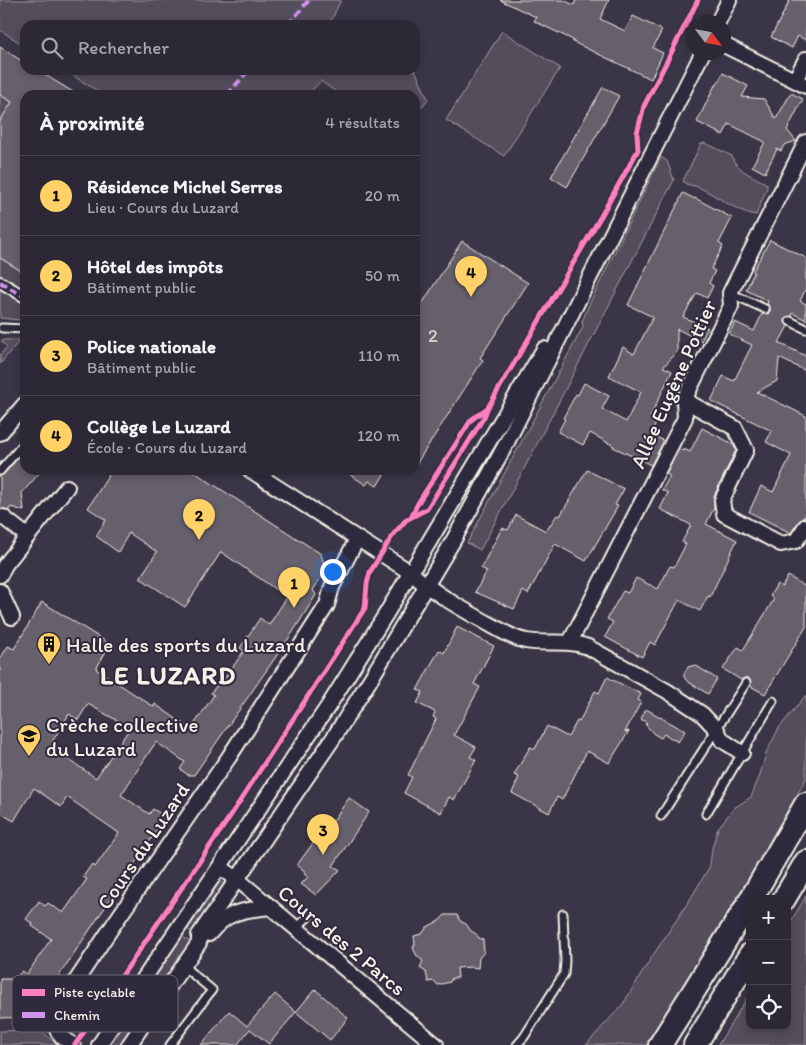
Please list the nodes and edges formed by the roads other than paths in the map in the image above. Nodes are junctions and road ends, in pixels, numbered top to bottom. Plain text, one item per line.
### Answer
1 (729, 0) edge
2 (722, 15) edge
3 (731, 48) edge
4 (806, 59) edge
5 (699, 60) edge
6 (800, 83) edge
7 (806, 142) edge
8 (602, 252) junction
9 (0, 282) edge
10 (730, 293) junction
11 (20, 294) edge
12 (765, 309) dead end
13 (790, 322) dead end
14 (2, 328) dead end
15 (20, 329) edge
16 (806, 329) edge
17 (684, 400) junction
18 (20, 410) edge
19 (0, 433) edge
20 (20, 448) edge
21 (0, 471) edge
22 (258, 475) edge
23 (68, 487) dead end
24 (3, 517) dead end
25 (806, 526) edge
26 (27, 536) junction
27 (357, 539) junction
28 (410, 572) junction
29 (0, 576) edge
30 (427, 587) junction
31 (0, 591) edge
32 (12, 617) dead end
33 (570, 642) junction
34 (746, 683) dead end
35 (773, 700) dead end
36 (716, 730) junction
37 (742, 753) junction
38 (806, 804) edge
39 (706, 814) dead end
40 (661, 816) dead end
41 (806, 862) edge
42 (220, 867) junction
43 (237, 879) junction
44 (753, 895) edge
45 (786, 895) edge
46 (746, 906) edge
47 (271, 907) junction
48 (563, 914) dead end
49 (308, 917) dead end
50 (296, 928) junction
51 (199, 942) junction
52 (746, 961) edge
53 (183, 966) junction
54 (80, 975) edge
55 (147, 975) edge
56 (177, 975) edge
57 (58, 1032) edge
58 (108, 1032) edge
59 (138, 1032) edge
60 (73, 1045) edge
61 (99, 1045) edge
62 (129, 1045) edge
63 (170, 1045) edge
64 (436, 1045) edge
65 (517, 1045) edge
66 (660, 1045) edge
67 (694, 1045) edge

1 - 2 street
3 - 6 street
4 - 6 street
5 - 8 street
7 - 10 street, Allée Eugène Pottier
8 - 28 street
8 - 30 street
9 - 11 street
10 - 12 lane
10 - 17 street, Allée Eugène Pottier
13 - 16 lane
14 - 15 lane
17 - 25 street
17 - 33 street, Allée Eugène Pottier
18 - 19 street
20 - 21 lane
22 - 27 street
23 - 26 street
24 - 26 street
26 - 29 street
27 - 28 street
27 - 54 street, Cours du Luzard
28 - 30 street
28 - 42 street
30 - 33 street
30 - 43 street
31 - 32 street
33 - 36 street
34 - 36 lane
35 - 37 lane
36 - 37 street
36 - 40 lane
37 - 39 lane
38 - 44 highway
41 - 45 highway
42 - 43 street, Cours des 2 Parcs
42 - 55 street
43 - 47 street, Cours des 2 Parcs
43 - 51 street
46 - 66 highway
47 - 50 street, Cours des 2 Parcs
47 - 51 street
48 - 65 lane
49 - 50 lane
50 - 64 street, Cours des 2 Parcs
51 - 53 street
52 - 67 highway
53 - 56 street
53 - 63 lane
57 - 60 street, Cours du Luzard
58 - 61 street
59 - 62 street

